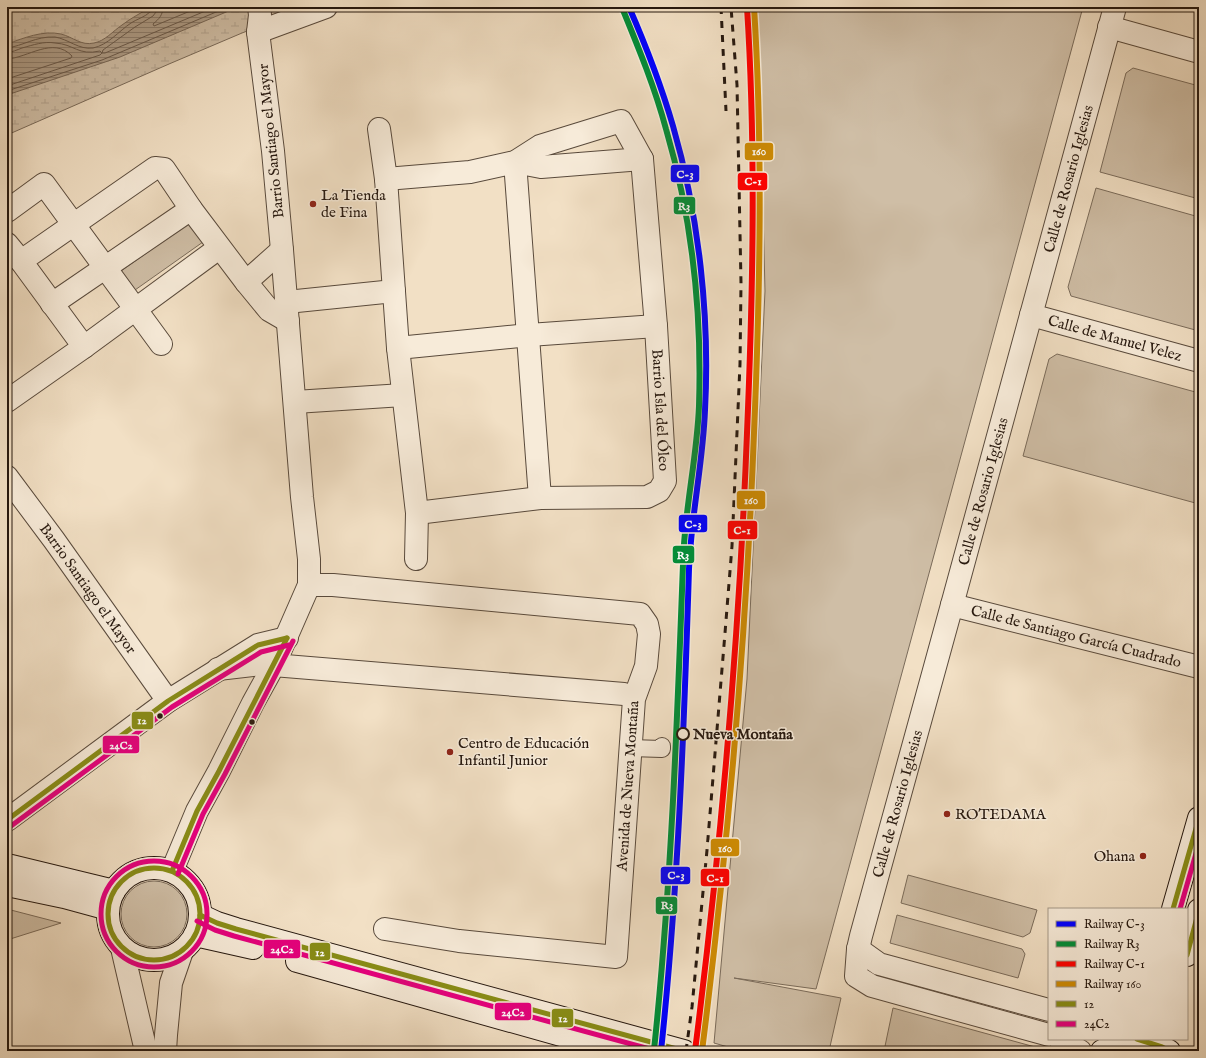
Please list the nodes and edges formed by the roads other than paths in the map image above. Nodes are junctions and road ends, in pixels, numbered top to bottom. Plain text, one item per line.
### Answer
1 (326, 7) edge
2 (1112, 17) edge
3 (259, 18) edge
4 (1199, 52) edge
5 (379, 129) dead end
6 (642, 159) junction
7 (515, 162) junction
8 (386, 179) junction
9 (191, 208) junction
10 (7, 211) edge
11 (74, 226) junction
12 (7, 244) edge
13 (220, 248) junction
14 (282, 250) junction
15 (21, 261) junction
16 (106, 268) junction
17 (246, 282) junction
18 (394, 291) junction
19 (52, 304) junction
20 (136, 309) junction
21 (288, 311) junction
22 (1031, 315) junction
23 (656, 326) junction
24 (529, 335) junction
25 (161, 344) dead end
26 (84, 347) junction
27 (398, 348) junction
28 (1199, 361) edge
29 (404, 395) junction
30 (7, 401) edge
31 (295, 402) junction
32 (7, 477) edge
33 (540, 498) junction
34 (417, 513) junction
35 (416, 559) dead end
36 (309, 585) junction
37 (952, 605) junction
38 (287, 638) junction
39 (274, 665) junction
40 (228, 668) junction
41 (1199, 668) edge
42 (624, 694) dead end
43 (168, 701) junction
44 (253, 702) junction
45 (662, 746) dead end
46 (630, 748) junction
47 (1199, 818) edge
48 (7, 820) edge
49 (7, 865) edge
50 (172, 871) junction
51 (7, 885) edge
52 (111, 900) junction
53 (1173, 908) edge
54 (1199, 910) edge
55 (385, 929) dead end
56 (192, 934) junction
57 (122, 948) junction
58 (858, 949) junction
59 (1188, 951) edge
60 (1048, 1010) edge
61 (580, 1031) junction
62 (1048, 1035) edge
63 (1062, 1040) edge
64 (1123, 1040) edge
65 (1141, 1040) edge
66 (1165, 1046) edge
67 (146, 1051) edge
68 (165, 1051) edge
69 (618, 1051) edge
70 (684, 1051) edge
71 (1080, 1051) edge
72 (1102, 1051) edge

1 - 3 street
2 - 4 street
2 - 22 street, Calle de Rosario Iglesias
3 - 14 street, Barrio Santiago el Mayor
5 - 8 street
6 - 7 street, Barrio Isla del Óleo
6 - 7 street, Barrio Isla del Óleo
6 - 23 street, Barrio Isla del Óleo
7 - 8 street, Barrio Isla del Óleo
7 - 24 street
8 - 18 street
9 - 11 street
9 - 13 street
9 - 16 street
10 - 11 street
11 - 15 street
11 - 16 street
12 - 15 street
13 - 17 street
13 - 20 street
14 - 17 street
14 - 21 street, Barrio Santiago el Mayor
15 - 19 street
16 - 19 street
16 - 20 street
17 - 21 street
18 - 21 street
18 - 27 street
19 - 26 street
20 - 25 street
20 - 26 street
21 - 31 street, Barrio Santiago el Mayor
22 - 28 street, Calle de Manuel Velez
22 - 37 street, Calle de Rosario Iglesias
23 - 24 street
23 - 33 street, Barrio Isla del Óleo
24 - 27 street
24 - 33 street
26 - 30 street
27 - 29 street
29 - 31 street
29 - 34 street
31 - 36 street, Barrio Santiago el Mayor
32 - 43 street, Barrio Santiago el Mayor
33 - 34 street, Barrio Isla del Óleo
34 - 35 street
36 - 38 street
36 - 46 street, Avenida de Nueva Montaña
37 - 41 street, Calle de Santiago García Cuadrado
37 - 58 street, Calle de Rosario Iglesias
38 - 39 street
38 - 40 street
39 - 40 street
39 - 42 street, Avenida de Nueva Montaña
39 - 44 street
40 - 43 street
40 - 44 street
43 - 48 street
44 - 50 street
45 - 46 street
46 - 55 street, Avenida de Nueva Montaña
47 - 53 street
49 - 52 street
50 - 52 street
50 - 56 street
51 - 52 street
52 - 57 street
54 - 59 street
56 - 57 street
56 - 61 street
56 - 68 street
57 - 67 street
58 - 60 street
58 - 62 street, Calle de Rosario Iglesias
61 - 69 street
61 - 70 street
63 - 71 street
64 - 72 street
65 - 66 street

